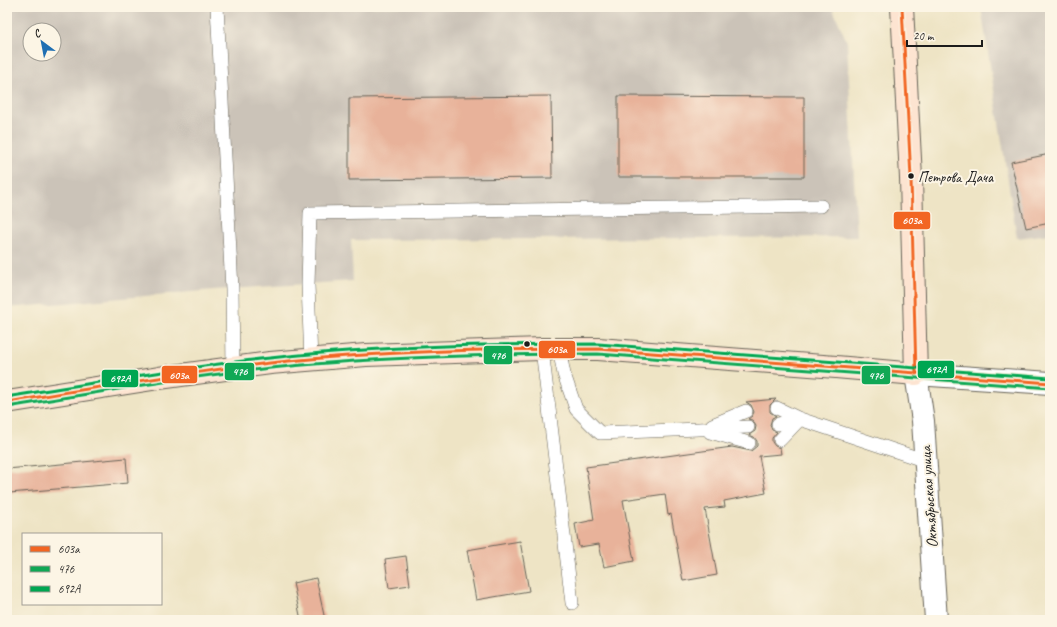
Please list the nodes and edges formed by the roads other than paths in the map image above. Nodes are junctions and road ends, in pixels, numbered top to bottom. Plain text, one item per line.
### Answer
1 (217, 7) edge
2 (902, 7) edge
3 (821, 206) dead end
4 (551, 349) junction
5 (311, 360) junction
6 (233, 368) junction
7 (916, 374) junction
8 (1050, 384) edge
9 (7, 402) edge
10 (777, 408) dead end
11 (746, 411) dead end
12 (800, 420) junction
13 (778, 424) dead end
14 (748, 427) dead end
15 (701, 430) junction
16 (780, 440) dead end
17 (749, 443) dead end
18 (926, 461) junction
19 (572, 603) dead end
20 (936, 620) edge

1 - 6 lane
2 - 7 main road
3 - 5 lane
4 - 5 main road
4 - 7 main road
4 - 15 lane
4 - 19 lane
5 - 6 main road
6 - 9 main road
7 - 8 street
7 - 18 street, Октябрьская улица
10 - 12 lane
11 - 15 lane
12 - 13 lane
12 - 16 lane
12 - 18 lane
14 - 15 lane
15 - 17 lane
18 - 20 street, Октябрьская улица

